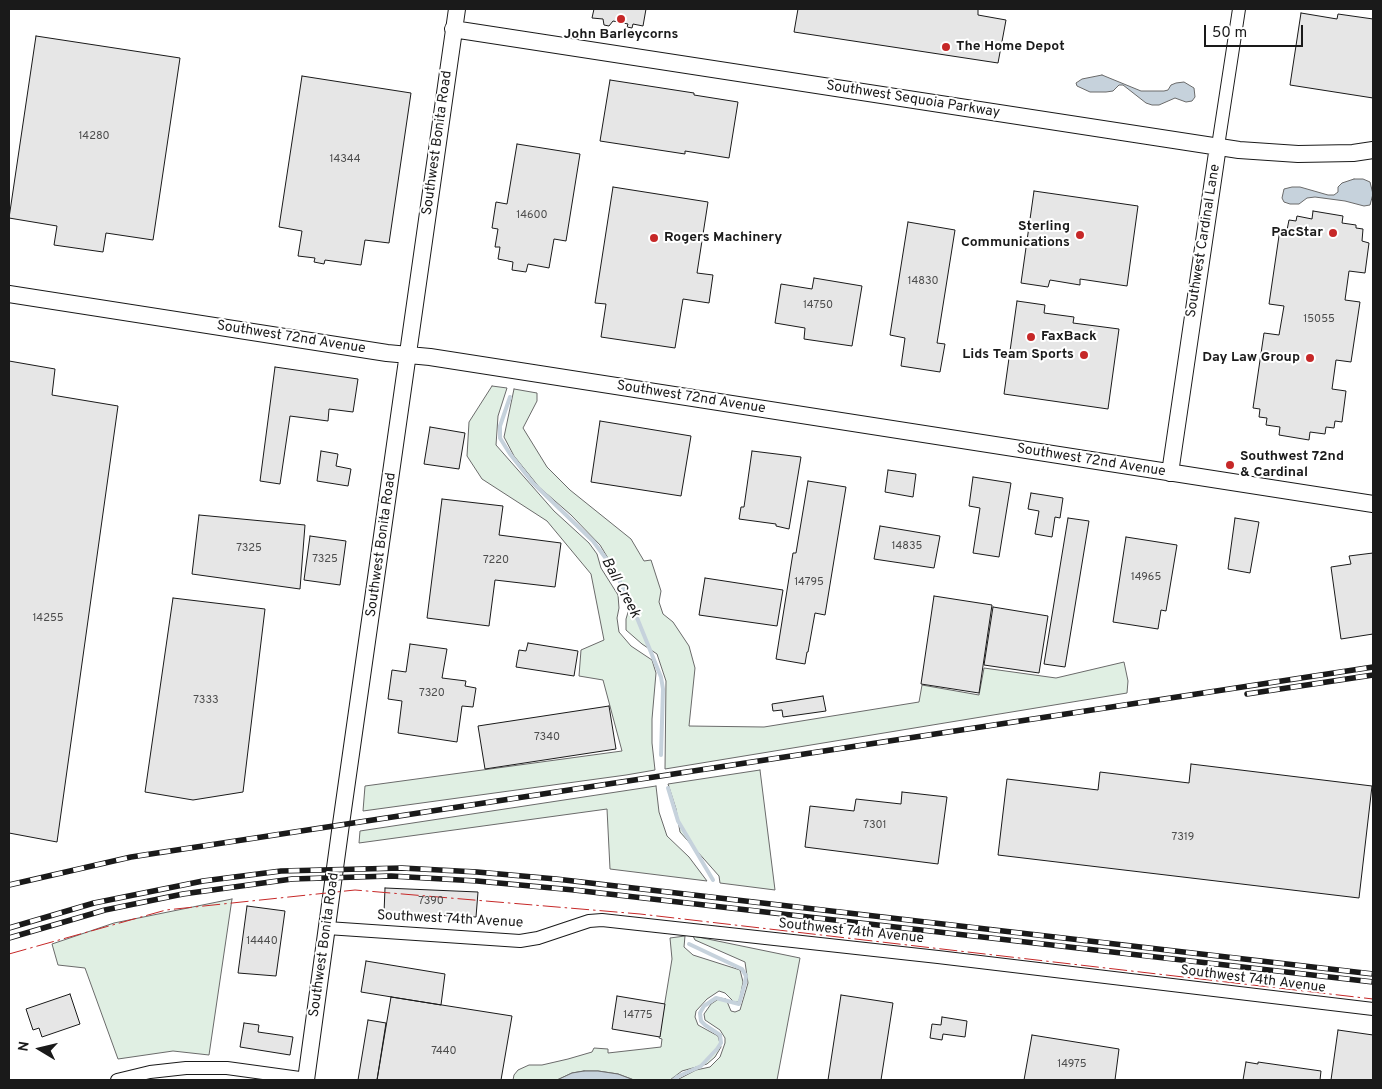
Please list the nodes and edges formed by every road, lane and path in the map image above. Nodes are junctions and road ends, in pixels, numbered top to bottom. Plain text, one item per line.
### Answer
1 (456, 9) edge
2 (1239, 9) edge
3 (453, 29) junction
4 (1218, 146) junction
5 (1373, 150) edge
6 (9, 294) edge
7 (408, 355) junction
8 (1170, 473) junction
9 (1373, 504) edge
10 (327, 928) junction
11 (1373, 1009) edge
12 (306, 1079) edge
13 (117, 1080) edge

1 - 3 main road, Southwest Bonita Road
2 - 4 street, Southwest Cardinal Lane
3 - 4 main road, Southwest Sequoia Parkway
3 - 7 main road, Southwest Bonita Road
4 - 5 main road, Southwest Sequoia Parkway
4 - 8 main road, Southwest Cardinal Lane
6 - 7 main road, Southwest 72nd Avenue
7 - 8 main road, Southwest 72nd Avenue
7 - 10 main road, Southwest Bonita Road
8 - 9 main road, Southwest 72nd Avenue
10 - 11 street, Southwest 74th Avenue
10 - 12 main road, Southwest Bonita Road
12 - 13 street

